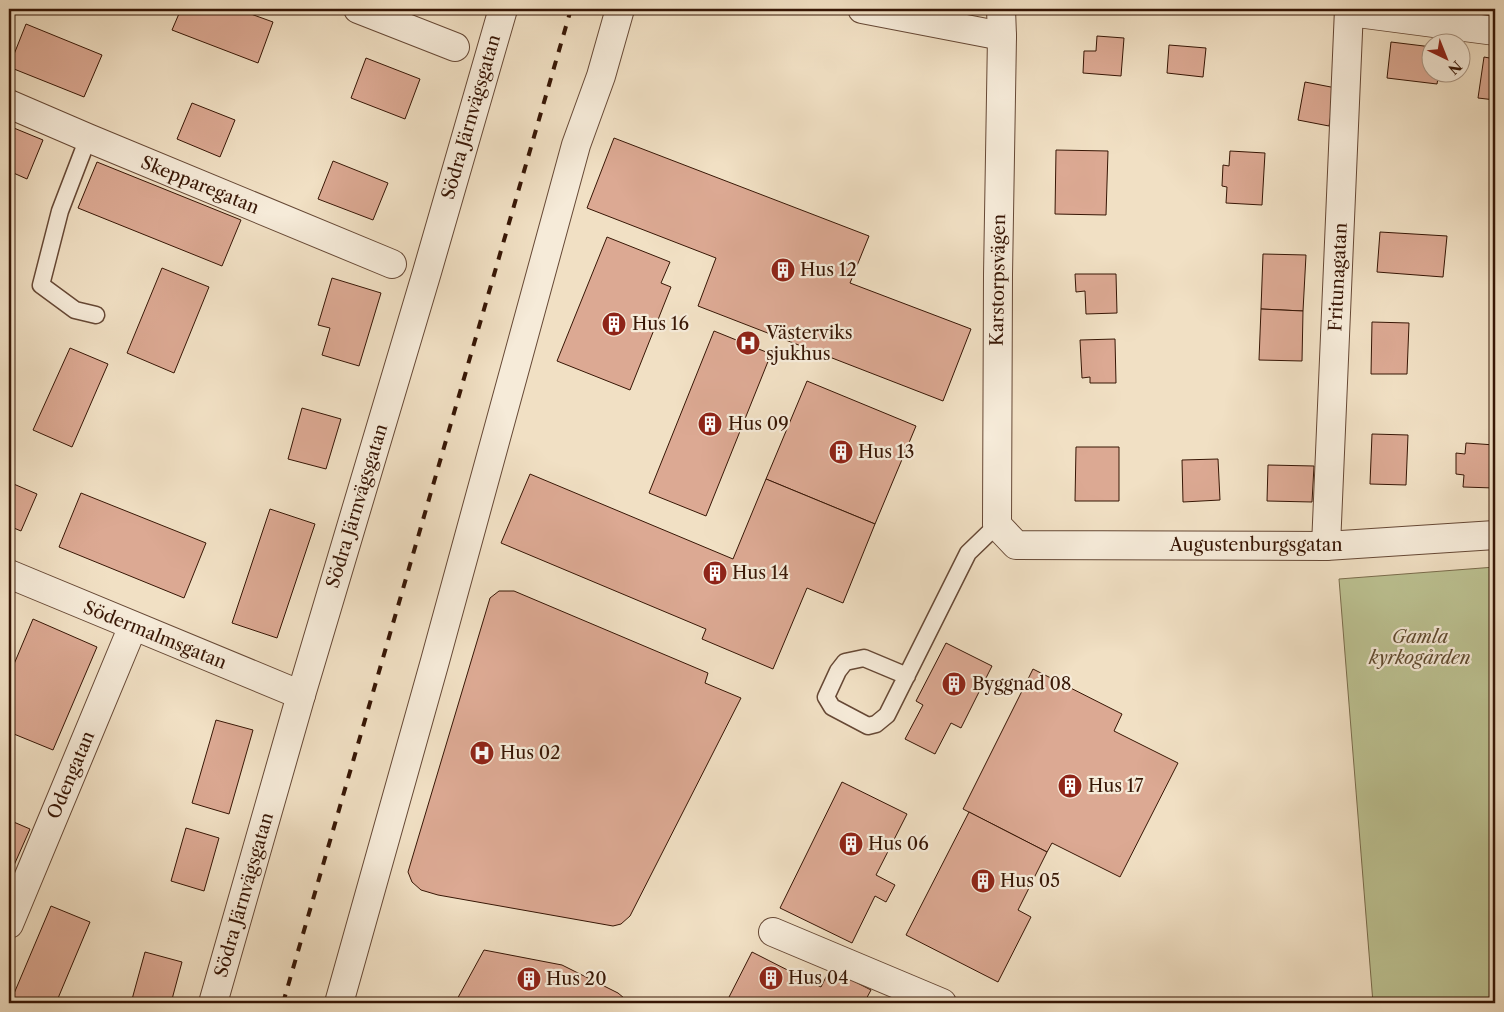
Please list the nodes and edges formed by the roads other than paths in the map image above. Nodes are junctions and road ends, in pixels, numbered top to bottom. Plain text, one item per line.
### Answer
1 (358, 9) edge
2 (503, 9) edge
3 (620, 9) edge
4 (862, 9) edge
5 (1001, 9) edge
6 (1350, 10) edge
7 (1495, 31) edge
8 (1002, 36) junction
9 (455, 47) dead end
10 (9, 104) edge
11 (88, 138) junction
12 (392, 264) dead end
13 (96, 315) dead end
14 (997, 525) junction
15 (1495, 535) edge
16 (1326, 546) junction
17 (9, 574) edge
18 (133, 626) junction
19 (906, 676) junction
20 (301, 695) junction
21 (9, 924) edge
22 (773, 932) dead end
23 (213, 1003) edge
24 (339, 1003) edge
25 (942, 1003) edge

1 - 9 street
2 - 20 street, Södra Järnvägsgatan
3 - 24 street
4 - 8 street
5 - 8 street, Karstorpsvägen
6 - 7 street
6 - 16 street, Fritunagatan
8 - 14 street, Karstorpsvägen
10 - 11 street, Skepparegatan
11 - 12 street, Skepparegatan
11 - 13 lane
14 - 16 street, Augustenburgsgatan
14 - 19 lane
15 - 16 street, Augustenburgsgatan
17 - 18 street, Södermalmsgatan
18 - 20 street, Södermalmsgatan
18 - 21 street, Odengatan
19 - 19 lane
20 - 23 street, Södra Järnvägsgatan
22 - 25 street

